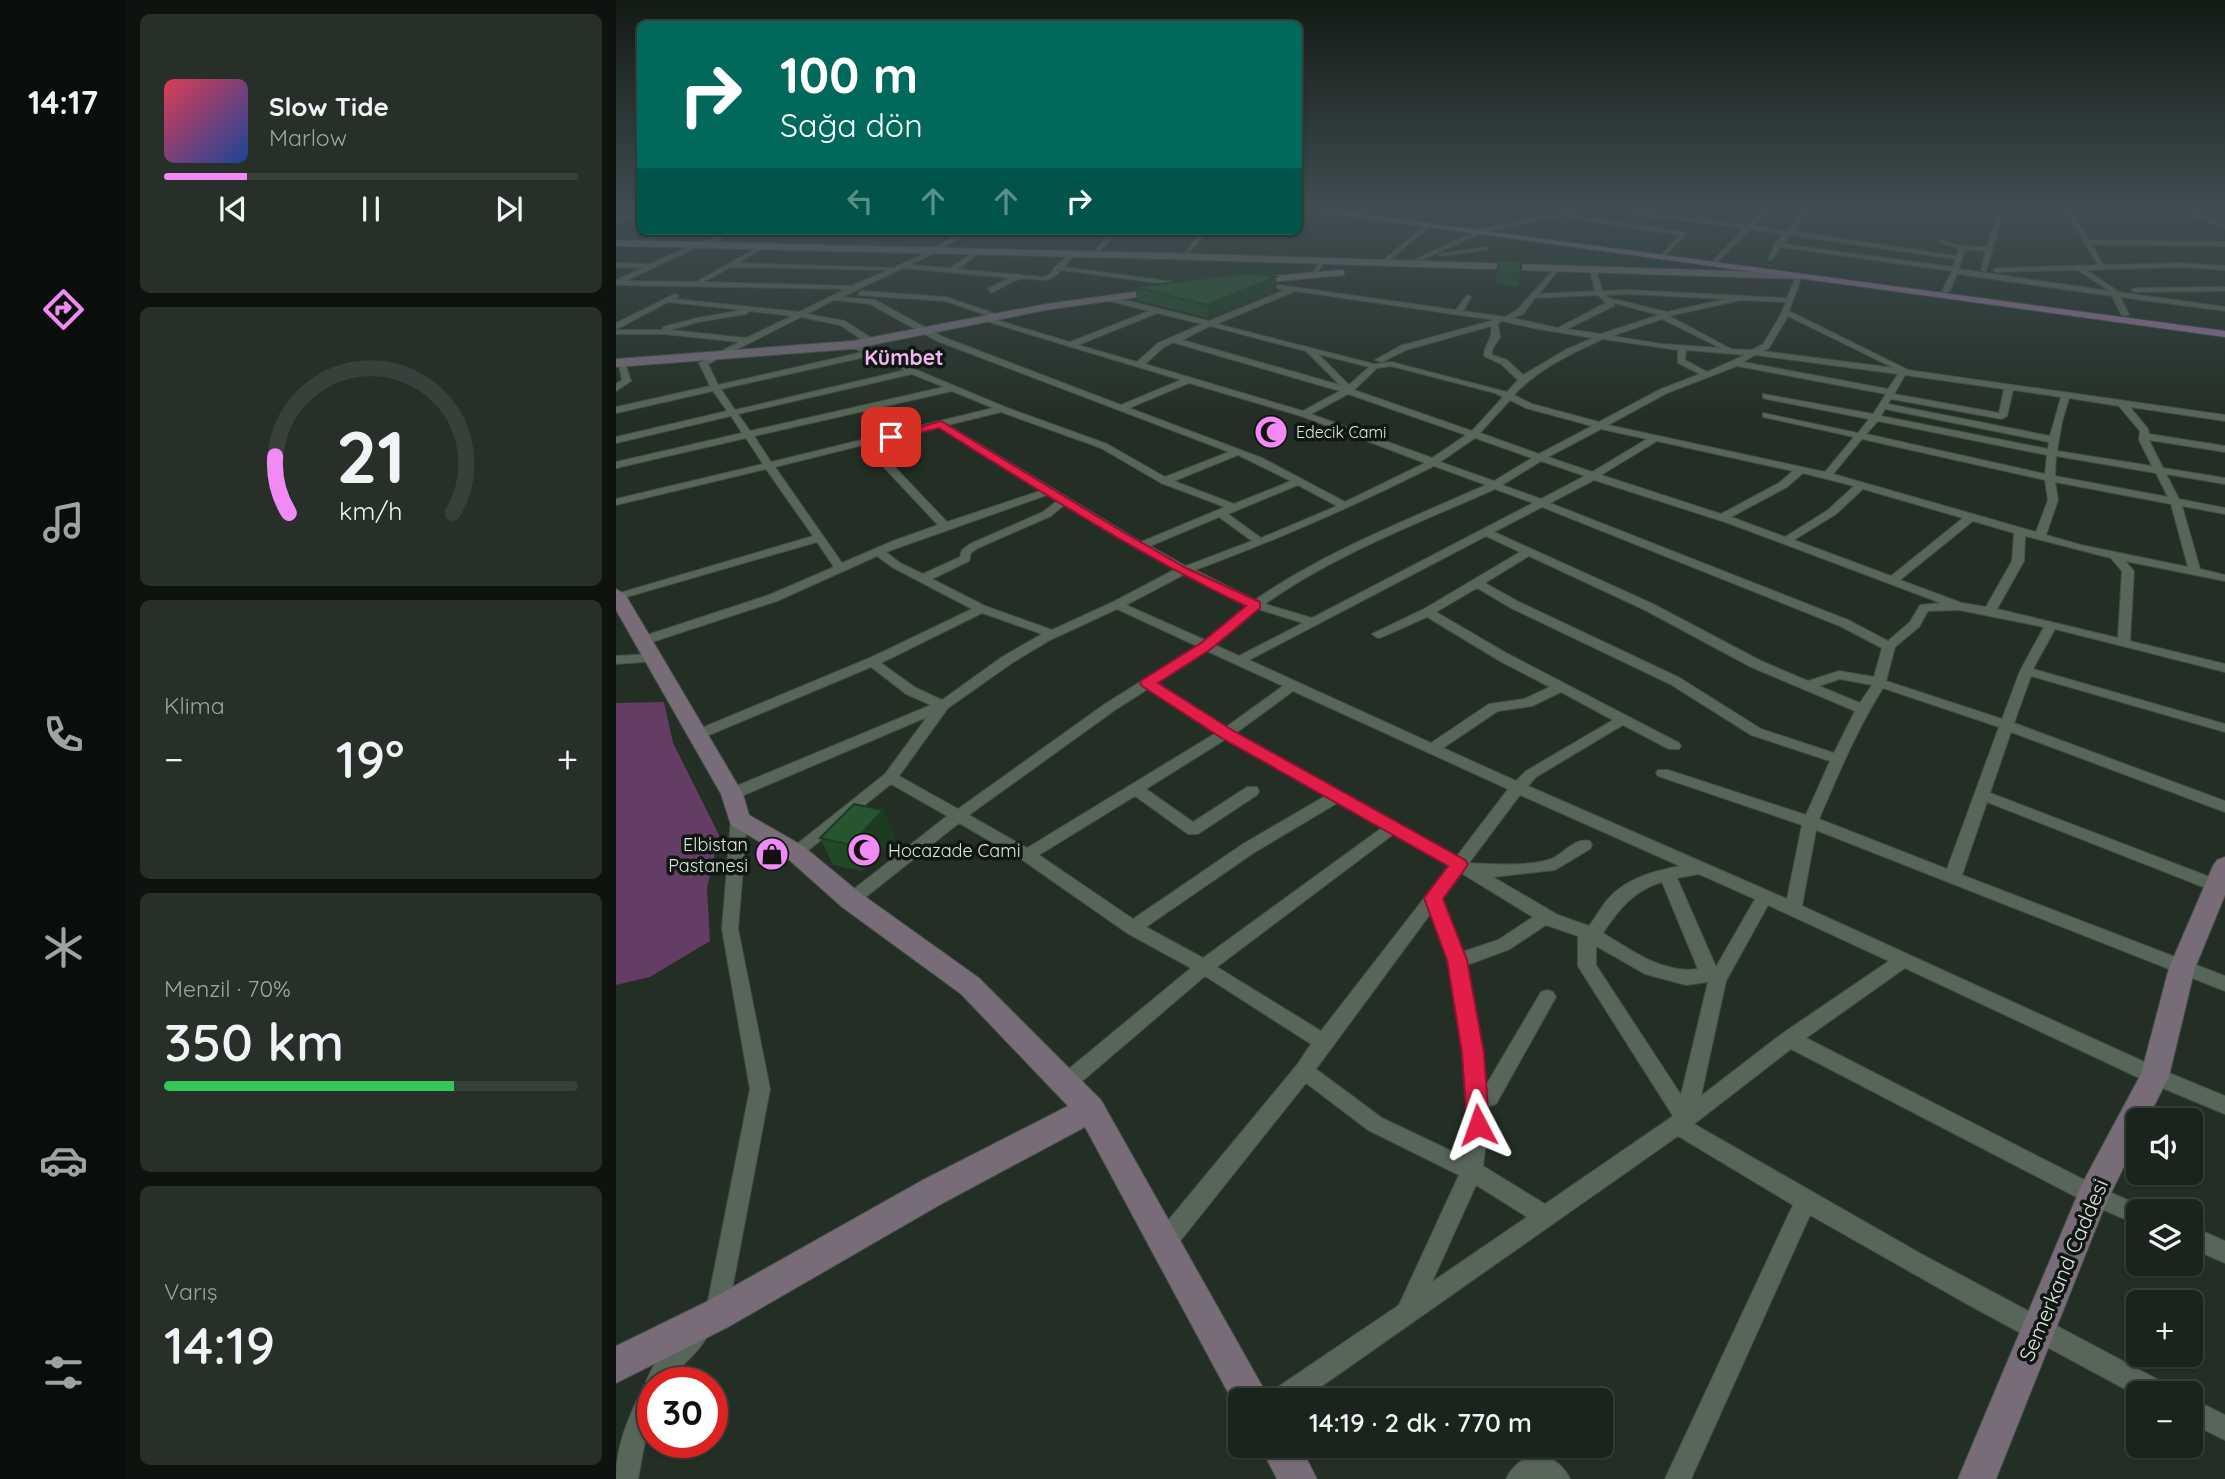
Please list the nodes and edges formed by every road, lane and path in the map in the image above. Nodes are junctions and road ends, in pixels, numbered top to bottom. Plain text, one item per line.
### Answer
1 (703, 279) edge
2 (872, 279) edge
3 (1014, 279) edge
4 (1146, 279) edge
5 (1304, 279) edge
6 (1547, 279) edge
7 (1595, 279) edge
8 (1798, 279) edge
9 (1821, 279) edge
10 (1854, 279) edge
11 (1951, 279) edge
12 (2020, 279) edge
13 (2094, 279) edge
14 (616, 282) edge
15 (698, 282) junction
16 (1238, 282) edge
17 (1296, 283) junction
18 (1203, 286) joint
19 (854, 287) junction
20 (2209, 289) junction
21 (2225, 289) edge
22 (991, 290) dead end
23 (1946, 291) junction
24 (845, 292) junction
25 (1599, 292) junction
26 (2113, 292) junction
27 (1533, 296) junction
28 (1467, 297) dead end
29 (833, 298) junction
30 (1108, 298) junction
31 (1741, 298) junction
32 (667, 300) junction
33 (1610, 300) junction
34 (1789, 300) junction
35 (2215, 307) junction
36 (757, 309) junction
37 (2225, 309) edge
38 (1157, 310) junction
39 (1458, 312) junction
40 (1785, 312) junction
41 (799, 314) junction
42 (2125, 314) junction
43 (1665, 315) junction
44 (997, 316) junction
45 (983, 318) junction
46 (1500, 320) junction
47 (1212, 324) junction
48 (1637, 325) junction
49 (616, 326) edge
50 (2225, 328) edge
51 (923, 330) junction
52 (1560, 330) junction
53 (616, 332) edge
54 (656, 332) junction
55 (2225, 334) edge
56 (1178, 337) junction
57 (1601, 337) junction
58 (746, 340) junction
59 (1073, 344) junction
60 (1662, 346) junction
61 (870, 347) junction
62 (1682, 348) junction
63 (1308, 349) junction
64 (1753, 353) junction
65 (718, 356) junction
66 (1736, 357) junction
67 (619, 363) edge
68 (1140, 363) junction
69 (1377, 363) junction
70 (1904, 370) junction
71 (913, 371) junction
72 (1705, 374) junction
73 (1191, 379) junction
74 (1523, 380) junction
75 (2008, 386) junction
76 (715, 387) junction
77 (616, 388) edge
78 (951, 388) junction
79 (1347, 389) junction
80 (2067, 394) junction
81 (1766, 396) dead end
82 (1506, 397) junction
83 (1887, 398) junction
84 (2121, 402) junction
85 (1120, 408) junction
86 (1002, 409) junction
87 (616, 410) edge
88 (733, 412) junction
89 (1304, 414) junction
90 (1766, 415) dead end
91 (1876, 417) junction
92 (2225, 418) edge
93 (941, 424) junction
94 (1601, 426) junction
95 (1474, 434) junction
96 (749, 435) junction
97 (1860, 435) junction
98 (2144, 436) junction
99 (1655, 438) junction
100 (616, 440) edge
101 (2055, 440) junction
102 (866, 443) junction
103 (2225, 449) edge
104 (1239, 452) junction
105 (2054, 453) junction
106 (1541, 457) junction
107 (1433, 461) junction
108 (616, 465) edge
109 (771, 466) junction
110 (2160, 470) junction
111 (1799, 471) junction
112 (1827, 475) junction
113 (1594, 477) junction
114 (2050, 478) junction
115 (1165, 481) junction
116 (1299, 481) junction
117 (2225, 481) edge
118 (1495, 485) junction
119 (1861, 485) junction
120 (1047, 492) junction
121 (1063, 501) junction
122 (616, 502) edge
123 (1542, 503) junction
124 (2176, 503) junction
125 (1231, 506) junction
126 (1345, 506) junction
127 (2225, 511) edge
128 (1219, 512) junction
129 (1972, 516) junction
130 (1721, 518) junction
131 (945, 526) junction
132 (2020, 530) junction
133 (1486, 532) junction
134 (2040, 536) junction
135 (820, 538) junction
136 (1259, 542) junction
137 (1784, 542) junction
138 (1140, 546) junction
139 (878, 551) junction
140 (1527, 552) junction
141 (2116, 556) junction
142 (840, 568) junction
143 (1182, 570) junction
144 (2195, 572) junction
145 (2225, 578) edge
146 (924, 579) junction
147 (1891, 582) junction
148 (1477, 583) junction
149 (617, 595) edge
150 (1256, 605) junction
151 (1117, 606) junction
152 (1959, 606) junction
153 (981, 609) junction
154 (1990, 610) junction
155 (1428, 612) junction
156 (1314, 622) junction
157 (2051, 625) junction
158 (1053, 634) junction
159 (1378, 634) dead end
160 (2124, 642) junction
161 (1206, 646) junction
162 (1889, 646) junction
163 (647, 650) junction
164 (616, 660) edge
165 (1240, 660) junction
166 (873, 662) junction
167 (2225, 668) edge
168 (2026, 671) junction
169 (1148, 683) junction
170 (1878, 683) junction
171 (1294, 684) junction
172 (1809, 685) junction
173 (1561, 687) junction
174 (943, 705) junction
175 (1863, 709) junction
176 (1622, 720) junction
177 (2007, 725) junction
178 (2225, 728) edge
179 (1226, 733) junction
180 (697, 735) junction
181 (1674, 746) dead end
182 (1433, 748) junction
183 (1838, 759) junction
184 (1663, 773) dead end
185 (890, 777) junction
186 (1518, 788) junction
187 (1136, 789) junction
188 (1252, 792) dead end
189 (1339, 795) junction
190 (1982, 795) junction
191 (735, 807) junction
192 (2225, 807) edge
193 (958, 816) junction
194 (1810, 822) junction
195 (1394, 825) junction
196 (1584, 845) dead end
197 (795, 852) junction
198 (1027, 856) junction
199 (1459, 864) junction
200 (1702, 867) junction
201 (1667, 874) junction
202 (1953, 876) junction
203 (2221, 876) edge
204 (1765, 896) junction
205 (1433, 898) junction
206 (851, 900) junction
207 (1793, 908) junction
208 (1545, 916) junction
209 (1133, 928) junction
210 (1587, 932) junction
211 (1457, 960) junction
212 (1903, 960) junction
213 (1204, 967) junction
214 (2182, 968) junction
215 (1715, 974) junction
216 (2225, 984) edge
217 (1547, 998) dead end
218 (1790, 1039) junction
219 (1323, 1042) junction
220 (1304, 1071) junction
221 (2155, 1076) junction
222 (1066, 1083) junction
223 (1476, 1102) junction
224 (2225, 1105) edge
225 (1091, 1110) junction
226 (1683, 1120) junction
227 (1472, 1171) junction
228 (2093, 1195) junction
229 (1805, 1201) junction
230 (2126, 1209) edge
231 (1545, 1216) junction
232 (1165, 1242) junction
233 (2203, 1242) edge
234 (2225, 1252) edge
235 (1406, 1313) junction
236 (716, 1315) junction
237 (2036, 1331) junction
238 (616, 1365) edge
239 (666, 1367) edge
240 (2134, 1381) edge
241 (1245, 1388) edge
242 (1298, 1388) edge
243 (2203, 1416) edge
244 (637, 1428) edge
245 (2225, 1428) edge
246 (625, 1479) edge
247 (1519, 1479) edge
248 (1557, 1479) edge
249 (1678, 1479) edge
250 (1977, 1479) edge

1 - 15 street
2 - 19 street
3 - 22 street
4 - 18 street
5 - 17 street
6 - 27 street
7 - 25 street
8 - 34 street
9 - 55 main road
10 - 23 main road
11 - 23 street
12 - 26 street
13 - 26 street
14 - 15 street
15 - 19 street
15 - 32 street
16 - 17 street
17 - 39 street
17 - 47 street
18 - 30 street
19 - 24 street
20 - 21 street
20 - 26 street
20 - 35 street
23 - 42 main road
24 - 29 street
24 - 44 street
25 - 27 street
25 - 31 street
25 - 33 street
26 - 35 street
26 - 42 street
27 - 46 street
28 - 39 street
29 - 41 street
29 - 51 street
30 - 38 street
30 - 44 street
31 - 34 street
31 - 43 street
32 - 36 street
32 - 49 street
33 - 43 street
33 - 52 street
34 - 40 street
35 - 37 street
36 - 41 street
36 - 54 street
38 - 47 street
38 - 59 street
39 - 46 street
40 - 64 street
40 - 70 street
41 - 58 street
41 - 61 street
42 - 50 main road
43 - 48 street
43 - 66 street
44 - 45 street
45 - 51 street
45 - 59 street
46 - 52 street
46 - 69 street
46 - 74 street
47 - 56 street
47 - 63 street
48 - 57 street
48 - 60 street
51 - 61 street
51 - 85 street
52 - 57 street
53 - 54 street
54 - 58 street
56 - 68 street
56 - 79 street
57 - 60 street
57 - 74 street
58 - 65 street
59 - 68 street
60 - 62 street
61 - 65 street
61 - 71 street
61 - 76 street
62 - 66 street
62 - 72 street
63 - 69 street
63 - 79 street
64 - 66 street
64 - 70 street
65 - 67 street
65 - 76 street
66 - 72 street
66 - 83 street
67 - 77 street
68 - 73 street
69 - 79 street
69 - 82 street
70 - 75 street
70 - 83 street
71 - 78 street
71 - 88 street
72 - 94 street
73 - 85 street
73 - 89 street
74 - 82 street
75 - 80 street
75 - 83 street
76 - 87 street
76 - 88 street
78 - 86 street
78 - 96 street
79 - 89 street
79 - 95 street
80 - 84 street
80 - 101 street
81 - 91 street
82 - 94 street
82 - 95 street
83 - 91 street
83 - 101 street
84 - 92 street
84 - 98 street
85 - 104 street
86 - 93 street
86 - 115 street
88 - 96 street
88 - 100 street
89 - 107 street
90 - 97 street
91 - 97 street
91 - 105 street
93 - 102 street
93 - 120 street
94 - 99 street
94 - 106 street
95 - 106 street
95 - 107 street
96 - 108 street
96 - 109 street
97 - 112 street
97 - 114 street
98 - 103 street
98 - 110 street
99 - 111 street
99 - 113 street
101 - 105 street
102 - 109 street
102 - 131 street
104 - 115 street
104 - 116 street
105 - 110 street
105 - 114 street
106 - 113 street
106 - 118 street
107 - 118 street
107 - 126 street
109 - 122 street
109 - 135 street
110 - 117 street
110 - 124 street
111 - 112 street
111 - 130 street
112 - 119 street
113 - 123 street
113 - 130 street
114 - 124 street
114 - 134 street
115 - 125 street
116 - 125 street
116 - 126 street
118 - 123 street
118 - 150 street
119 - 129 street
119 - 137 street
120 - 121 street
120 - 131 street
121 - 138 street
121 - 146 street
123 - 133 street
123 - 162 street
124 - 127 street
124 - 144 street
125 - 128 street
126 - 136 street
128 - 136 street
128 - 138 street
129 - 132 street
129 - 147 street
130 - 137 street
131 - 139 street
132 - 134 street
132 - 154 street
133 - 140 street
133 - 156 street
134 - 141 street
135 - 142 street
135 - 149 street
136 - 143 street
137 - 147 street
138 - 143 street
139 - 142 street
139 - 146 street
140 - 148 street
140 - 172 street
141 - 144 street
141 - 160 street
142 - 163 street
143 - 150 street
143 - 151 street
144 - 145 street
146 - 153 street
147 - 152 street
148 - 155 street
148 - 183 street
149 - 163 street
150 - 156 street
150 - 161 street
151 - 158 street
151 - 161 street
152 - 154 street
152 - 162 street
153 - 158 street
153 - 166 street
154 - 157 street
155 - 159 street
155 - 173 street
156 - 165 street
157 - 160 street
157 - 168 street
158 - 174 street
160 - 167 street
161 - 165 street
161 - 169 street
162 - 170 street
163 - 164 street
163 - 180 street
165 - 171 street
166 - 174 street
166 - 180 street
168 - 177 street
168 - 178 street
169 - 179 street
169 - 193 street
170 - 172 street
170 - 175 street
170 - 177 street
171 - 179 street
171 - 182 street
172 - 175 street
173 - 176 street
173 - 182 street
174 - 185 street
174 - 191 street
175 - 183 street
176 - 181 street
176 - 186 street
177 - 190 street
177 - 192 street
179 - 187 street
179 - 189 street
180 - 191 street
182 - 186 street
183 - 194 street
184 - 194 street
185 - 193 street
185 - 197 street
186 - 199 street
186 - 200 street
187 - 188 street
187 - 198 street
189 - 195 street
189 - 209 street
190 - 202 street
190 - 203 street
191 - 197 street
191 - 236 street
193 - 198 street
193 - 206 street
194 - 202 street
194 - 207 street
195 - 199 street
195 - 213 street
196 - 199 street
197 - 206 street
198 - 209 street
199 - 205 street
199 - 208 street
200 - 201 street
200 - 204 street
201 - 210 street
201 - 215 street
202 - 214 street
203 - 214 street, Semerkand Caddesi
204 - 207 street
204 - 215 street
205 - 211 street
205 - 219 street
206 - 222 street
207 - 212 street
208 - 210 street
208 - 211 street
209 - 213 street
210 - 215 street
210 - 226 street
211 - 223 street
212 - 218 street
212 - 221 street
213 - 219 street
213 - 222 street
214 - 216 street
214 - 221 street, Semerkand Caddesi
215 - 226 street
217 - 223 street
218 - 226 street
218 - 228 street
219 - 220 street
220 - 227 street
220 - 232 street
221 - 224 street
221 - 228 street, Semerkand Caddesi
222 - 225 street
223 - 227 street
225 - 232 street
225 - 236 street
226 - 229 street
226 - 231 street
227 - 231 street
227 - 235 street
228 - 230 street
228 - 237 street, Semerkand Caddesi
229 - 237 street
229 - 249 street
231 - 235 street
232 - 241 street
233 - 234 street
235 - 242 street
236 - 238 street
236 - 239 street
237 - 240 street
237 - 250 street, Semerkand Caddesi
243 - 245 street
244 - 246 street
247 - 248 street

